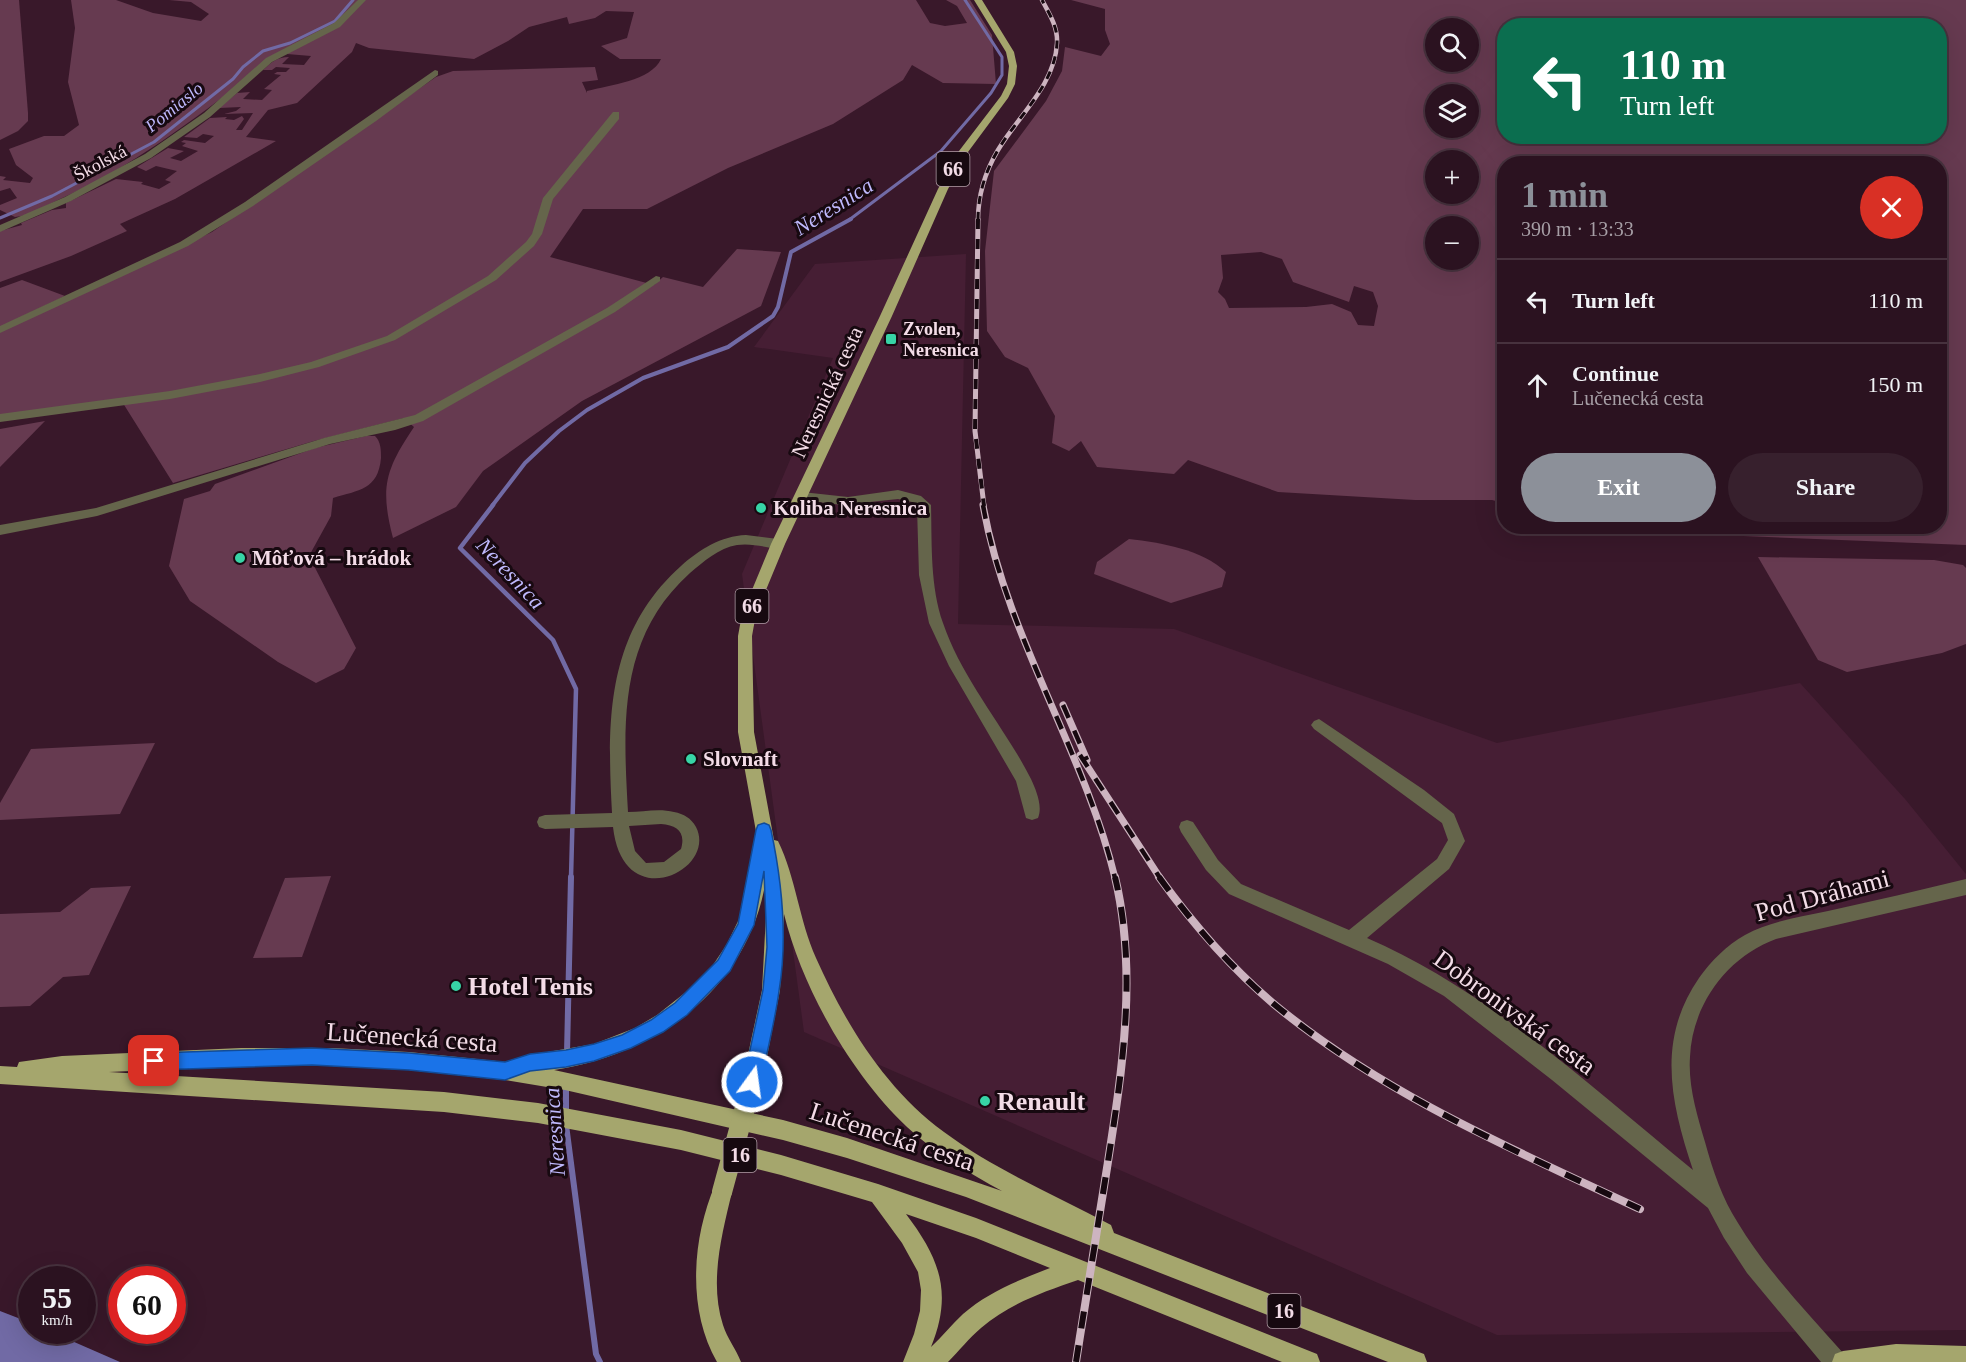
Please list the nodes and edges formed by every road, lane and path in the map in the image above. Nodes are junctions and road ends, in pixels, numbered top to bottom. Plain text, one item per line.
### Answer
1 (362, 0) edge
2 (978, 0) edge
3 (435, 73) dead end
4 (616, 114) dead end
5 (0, 229) edge
6 (656, 279) dead end
7 (0, 330) edge
8 (0, 418) edge
9 (802, 496) junction
10 (0, 530) edge
11 (778, 544) junction
12 (1319, 725) dead end
13 (1032, 813) dead end
14 (613, 820) junction
15 (544, 822) dead end
16 (1186, 827) dead end
17 (764, 830) junction
18 (1966, 887) edge
19 (1352, 939) junction
20 (536, 1068) junction
21 (0, 1074) edge
22 (878, 1194) junction
23 (1715, 1201) junction
24 (1151, 1258) junction
25 (1078, 1269) junction
26 (1966, 1357) edge
27 (730, 1362) edge
28 (914, 1362) edge
29 (931, 1362) edge
30 (1309, 1362) edge
31 (1416, 1362) edge
32 (1836, 1362) edge
33 (1843, 1362) edge

1 - 5 street, Školská
2 - 9 main road, Neresnická cesta / 66
3 - 7 street
4 - 8 street
6 - 10 street
9 - 11 main road, Neresnická cesta / 66
9 - 13 street
11 - 14 street
11 - 17 main road, Neresnická cesta / 66
12 - 19 street
14 - 14 street
14 - 15 street
16 - 19 street, Dobronivská cesta
17 - 20 main road
17 - 24 main road
17 - 27 main road, 66, bridge
18 - 23 street, Pod Dráhami
19 - 23 street, Dobronivská cesta
20 - 21 main road, Lučenecká cesta / 16
20 - 24 main road, Lučenecká cesta / 16
21 - 22 main road, Lučenecká cesta / 16
22 - 25 main road, Lučenecká cesta / 16
22 - 28 main road
23 - 32 street, Pod Dráhami
24 - 31 main road, 16
25 - 29 main road
25 - 30 main road, 16
26 - 33 main road

